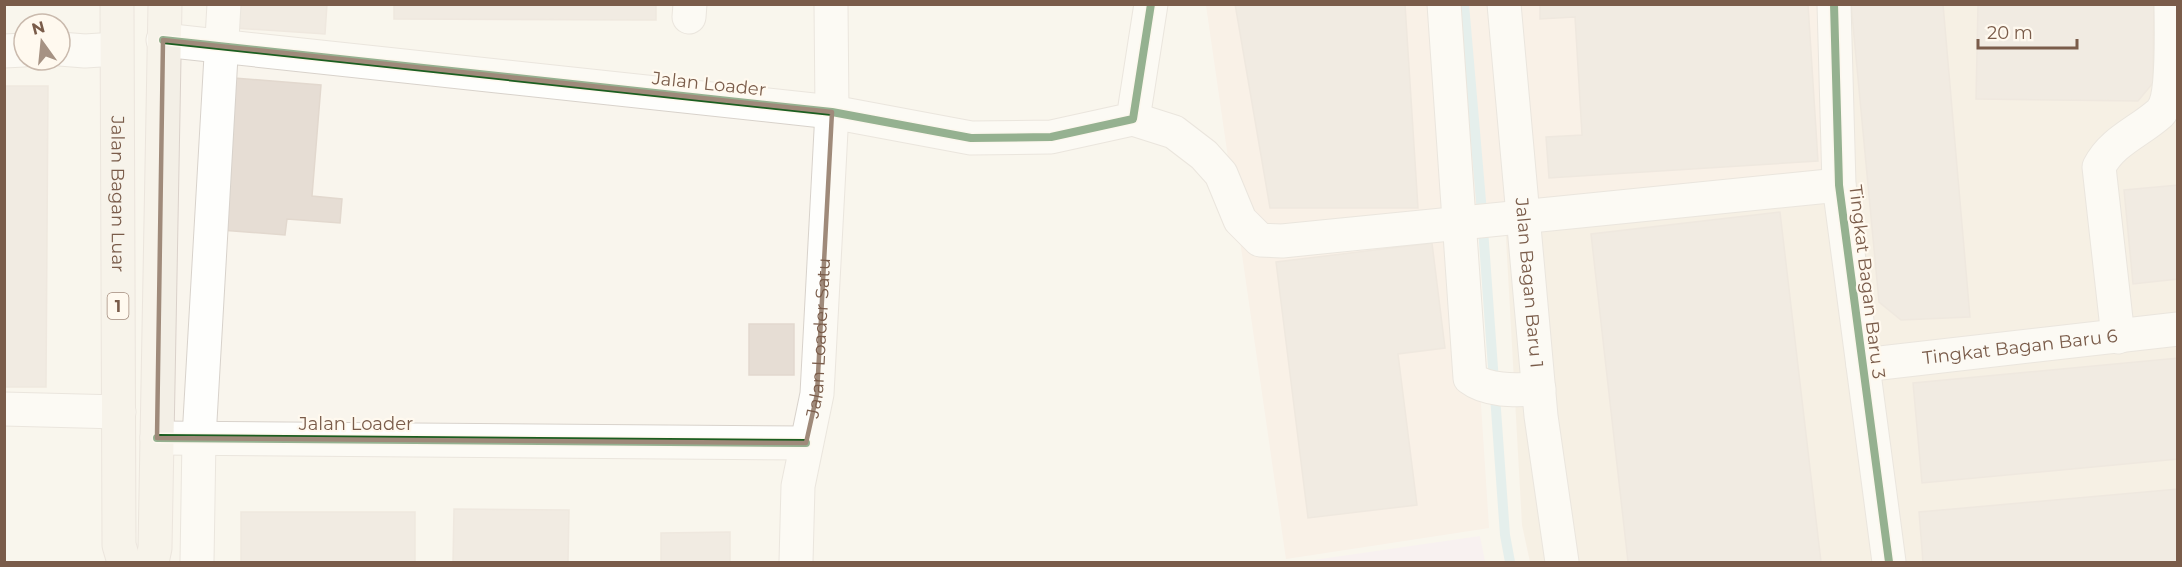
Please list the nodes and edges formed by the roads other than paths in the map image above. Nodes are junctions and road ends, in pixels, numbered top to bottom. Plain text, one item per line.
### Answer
1 (117, 4) edge
2 (165, 4) edge
3 (224, 4) edge
4 (831, 4) edge
5 (1151, 4) edge
6 (1444, 4) edge
7 (1504, 4) edge
8 (1834, 4) edge
9 (2171, 4) edge
10 (163, 40) junction
11 (222, 47) junction
12 (116, 49) junction
13 (72, 50) edge
14 (832, 112) junction
15 (1132, 119) junction
16 (1839, 185) junction
17 (1512, 219) junction
18 (1463, 223) junction
19 (2178, 329) edge
20 (2118, 337) junction
21 (1863, 365) junction
22 (1525, 390) junction
23 (4, 409) edge
24 (119, 412) junction
25 (157, 438) junction
26 (199, 438) junction
27 (806, 443) junction
28 (124, 562) edge
29 (152, 562) edge
30 (197, 562) edge
31 (796, 562) edge
32 (1562, 562) edge
33 (1889, 562) edge

1 - 12 main road, Jalan Bagan Luar / 1
2 - 10 main road
3 - 11 street
4 - 14 street, Jalan Loader Satu
5 - 15 street
6 - 18 street
7 - 17 street, Jalan Bagan Baru 1
8 - 16 street, Tingkat Bagan Baru 3
9 - 20 street
10 - 11 street, Jalan Loader
10 - 25 main road
11 - 14 street, Jalan Loader
11 - 26 street
12 - 13 street
12 - 24 main road, Jalan Bagan Luar / 1
14 - 15 street, Jalan Loader
14 - 27 street, Jalan Loader Satu
15 - 18 street
16 - 17 street
16 - 21 street, Tingkat Bagan Baru 3
17 - 18 street
17 - 22 street, Jalan Bagan Baru 1
18 - 22 street
19 - 20 street, Tingkat Bagan Baru 6
20 - 21 street, Tingkat Bagan Baru 6
21 - 33 street, Tingkat Bagan Baru 3
22 - 32 street, Jalan Bagan Baru 1
23 - 24 street
24 - 28 main road, Jalan Bagan Luar / 1
25 - 26 street, Jalan Loader
25 - 29 main road
26 - 27 street, Jalan Loader
26 - 30 street
27 - 31 street, Jalan Loader Satu

